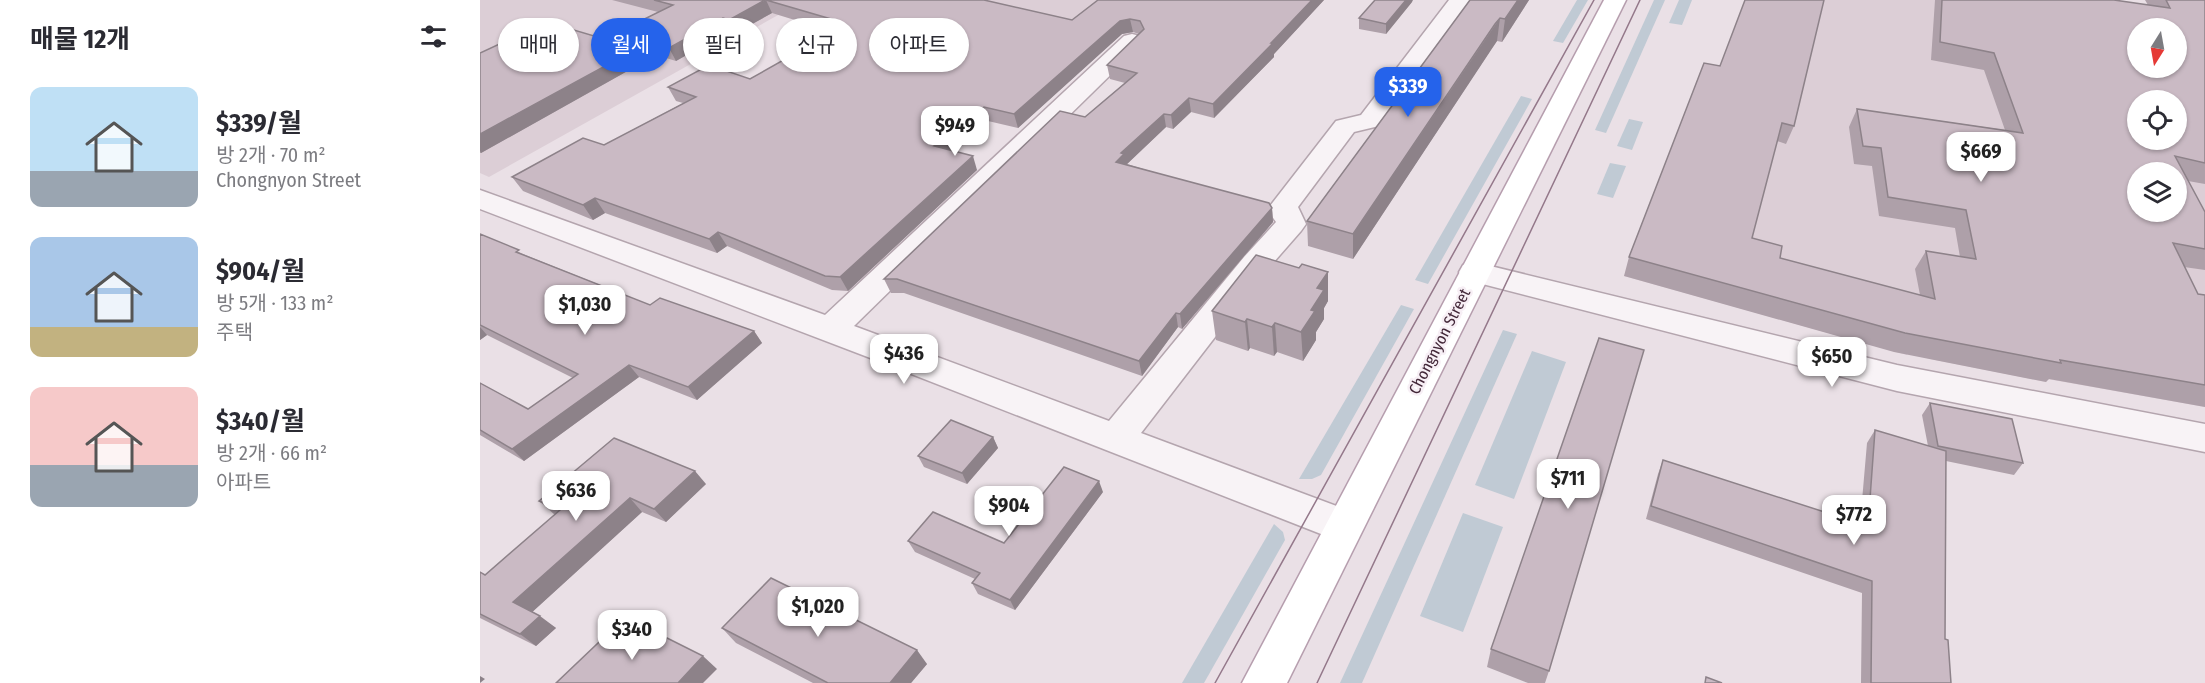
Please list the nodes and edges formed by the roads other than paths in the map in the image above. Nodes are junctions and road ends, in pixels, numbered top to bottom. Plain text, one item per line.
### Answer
1 (1460, 0) edge
2 (1615, 0) edge
3 (1132, 41) edge
4 (480, 199) edge
5 (1474, 272) junction
6 (830, 330) junction
7 (1116, 438) junction
8 (2205, 438) edge
9 (1344, 526) junction
10 (1264, 683) edge

1 - 7 street
2 - 5 main road, Chongnyon Street
3 - 6 street
4 - 6 street
5 - 8 street
5 - 9 main road, Chongnyon Street
6 - 7 street
7 - 9 street
9 - 10 main road, Chongnyon Street

